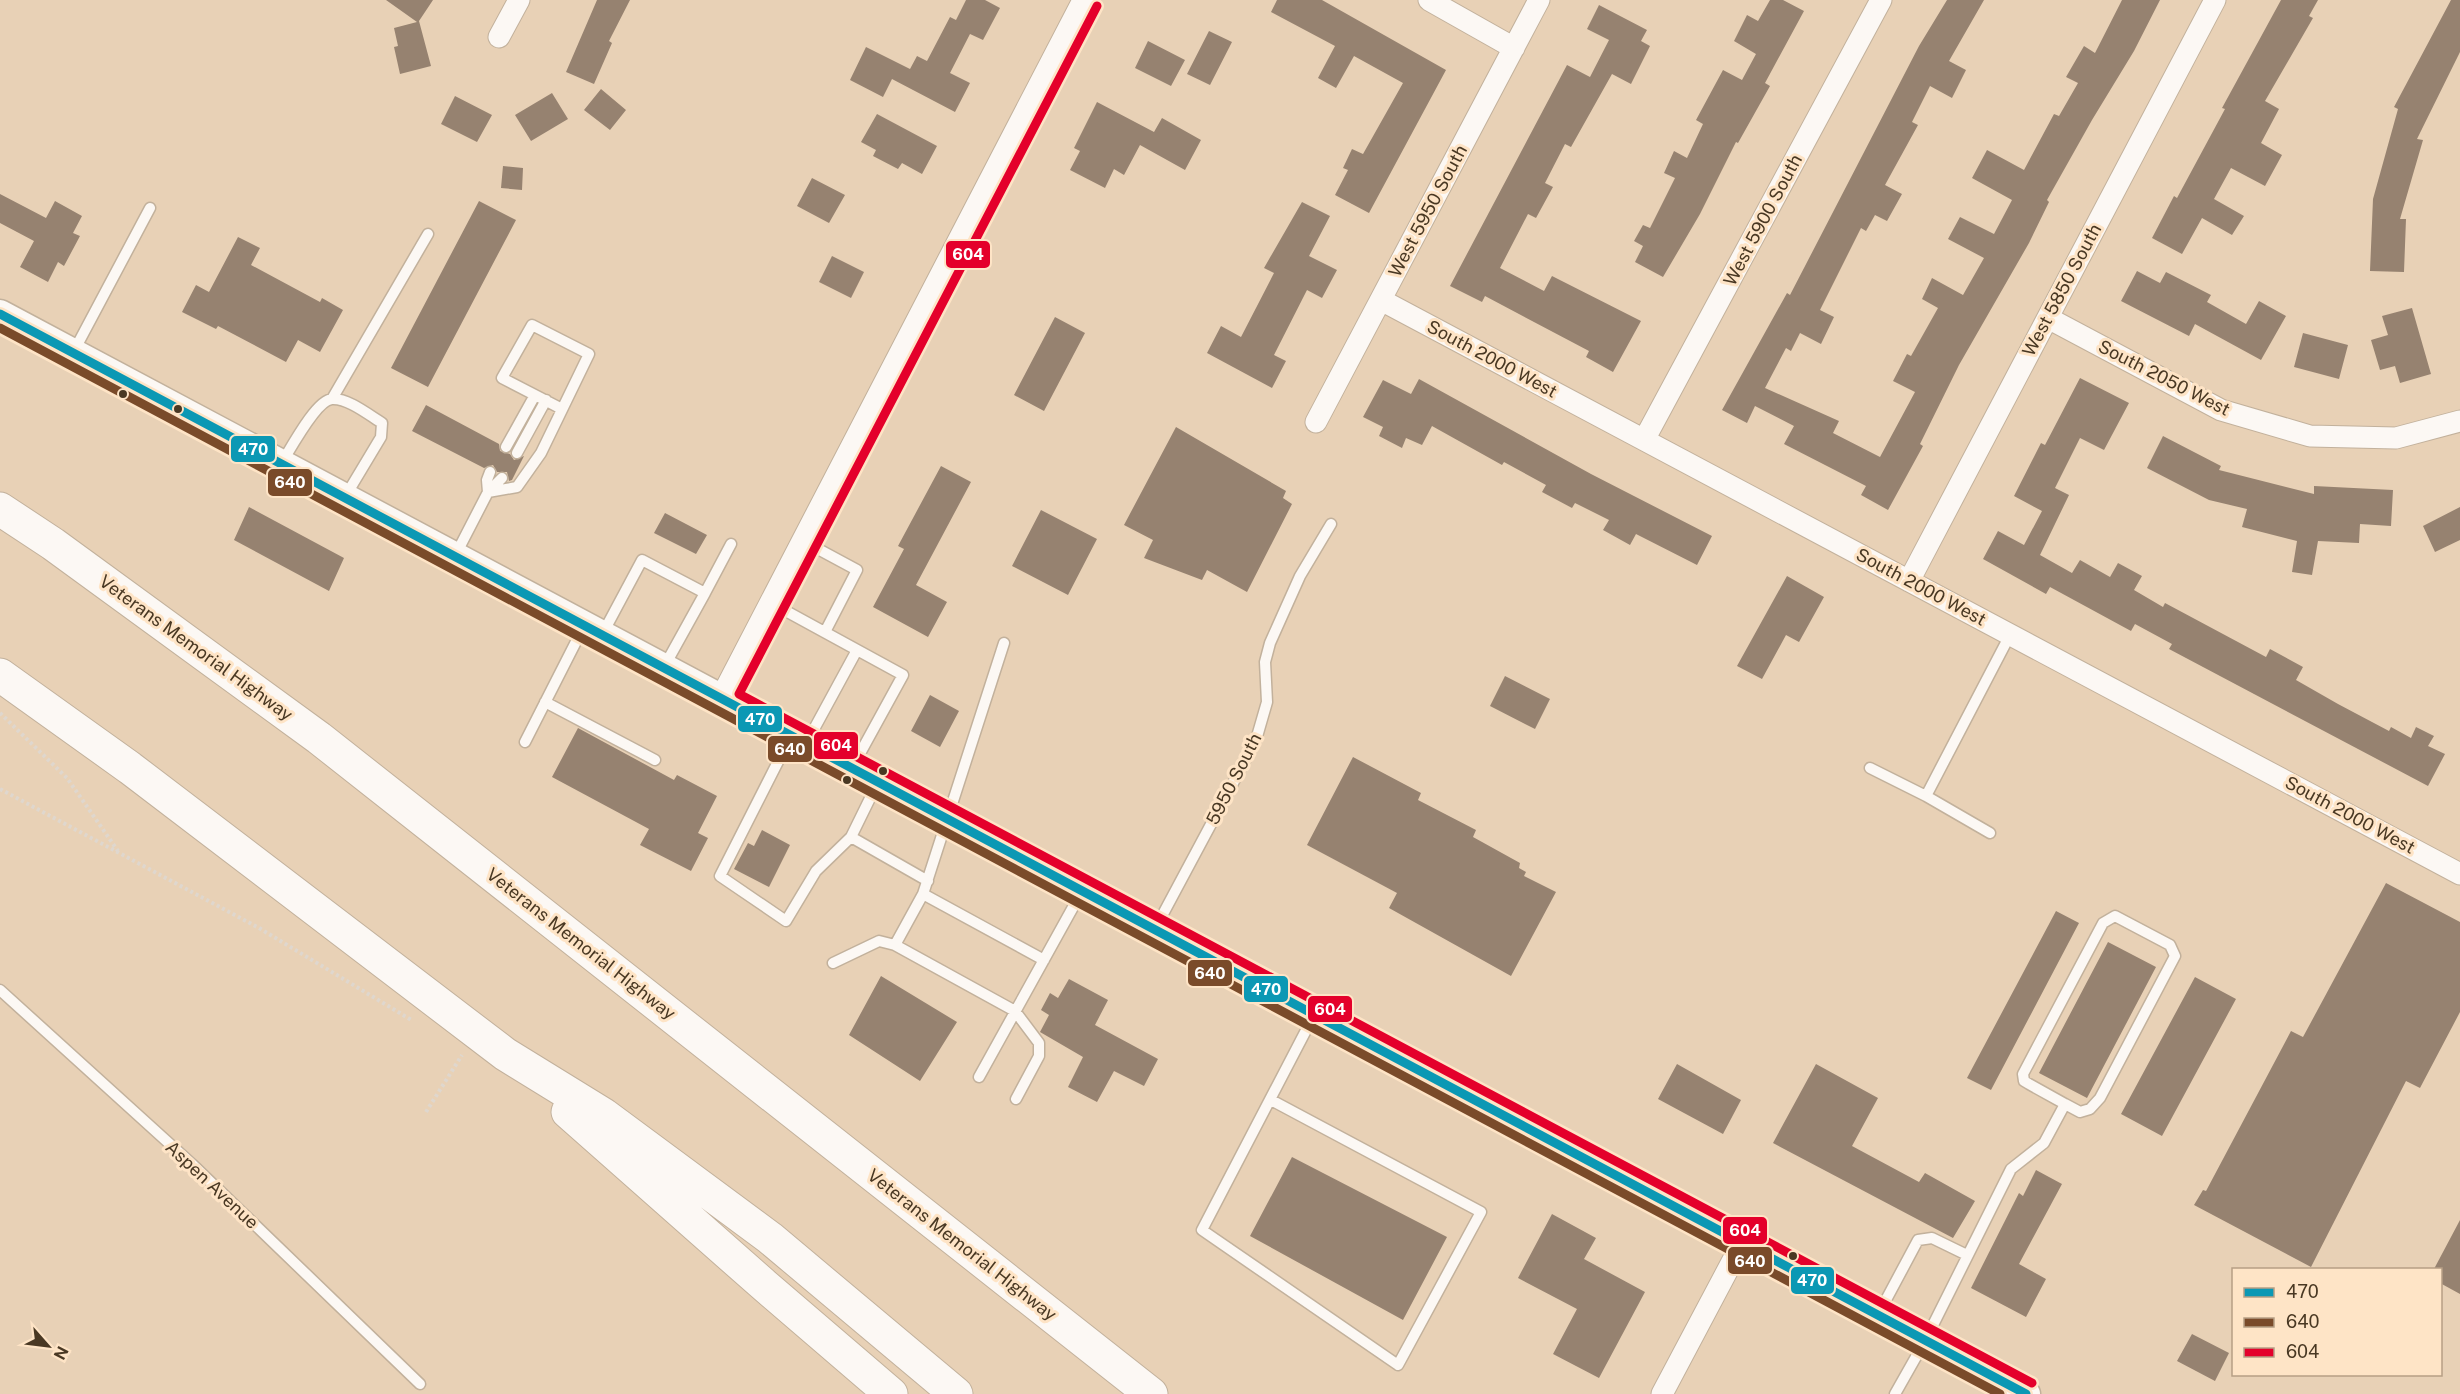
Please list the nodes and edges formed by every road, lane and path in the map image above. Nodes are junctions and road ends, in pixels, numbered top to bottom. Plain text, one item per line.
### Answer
1 (519, 0) edge
2 (1086, 0) edge
3 (1429, 0) edge
4 (1539, 0) edge
5 (1881, 0) edge
6 (2215, 0) edge
7 (499, 37) dead end
8 (1514, 48) junction
9 (150, 208) dead end
10 (428, 234) dead end
11 (1381, 300) junction
12 (0, 314) edge
13 (2048, 318) junction
14 (73, 353) junction
15 (535, 395) junction
16 (332, 399) junction
17 (546, 400) junction
18 (562, 409) junction
19 (1316, 422) dead end
20 (2460, 422) edge
21 (1644, 440) junction
22 (506, 447) dead end
23 (517, 453) dead end
24 (281, 464) junction
25 (490, 472) dead end
26 (502, 478) dead end
27 (488, 492) junction
28 (344, 498) junction
29 (0, 509) edge
30 (1331, 524) dead end
31 (805, 542) junction
32 (731, 544) dead end
33 (455, 556) junction
34 (1909, 581) junction
35 (705, 593) junction
36 (772, 604) junction
37 (593, 630) junction
38 (825, 632) junction
39 (2010, 634) junction
40 (1004, 643) dead end
41 (857, 650) junction
42 (664, 667) junction
43 (0, 675) edge
44 (723, 699) junction
45 (545, 702) junction
46 (0, 713) edge
47 (799, 740) junction
48 (525, 742) dead end
49 (655, 760) dead end
50 (852, 768) junction
51 (1870, 768) dead end
52 (878, 782) junction
53 (0, 789) edge
54 (1926, 796) junction
55 (946, 819) junction
56 (1990, 833) dead end
57 (851, 837) junction
58 (118, 852) junction
59 (2460, 874) edge
60 (928, 881) junction
61 (1082, 891) junction
62 (923, 894) junction
63 (1155, 929) junction
64 (895, 945) junction
65 (1044, 960) junction
66 (833, 963) dead end
67 (0, 990) edge
68 (1015, 1011) junction
69 (1314, 1014) junction
70 (416, 1022) dead end
71 (455, 1046) dead end
72 (505, 1054) junction
73 (979, 1077) dead end
74 (1016, 1099) dead end
75 (1271, 1100) junction
76 (2066, 1104) junction
77 (426, 1112) dead end
78 (1742, 1243) junction
79 (1967, 1255) junction
80 (1878, 1315) junction
81 (1925, 1341) junction
82 (420, 1384) dead end
83 (891, 1394) edge
84 (956, 1394) edge
85 (1151, 1394) edge
86 (1662, 1394) edge
87 (1895, 1394) edge
88 (2026, 1394) edge

1 - 7 street
2 - 31 street
3 - 8 street
4 - 8 street, West 5950 South
5 - 21 street, West 5900 South
6 - 13 street, West 5850 South
8 - 11 street, West 5950 South
9 - 14 lane
10 - 16 lane
11 - 19 street, West 5950 South
11 - 21 street, South 2000 West
12 - 14 main road
13 - 20 street, South 2050 West
13 - 34 street, West 5850 South
14 - 24 main road
15 - 17 lane
15 - 18 lane
15 - 22 lane
16 - 24 lane
16 - 28 lane
17 - 18 lane
17 - 23 lane
18 - 27 lane
21 - 34 street, South 2000 West
24 - 28 main road
25 - 27 lane
26 - 27 lane
27 - 33 lane
28 - 33 main road
29 - 85 highway, Veterans Memorial Highway
30 - 63 lane, 5950 South
31 - 36 street
31 - 38 lane
32 - 35 lane
33 - 37 main road
34 - 39 street, South 2000 West
35 - 37 lane
35 - 42 lane
36 - 38 lane
36 - 44 street
37 - 42 main road
37 - 45 lane
38 - 41 lane
39 - 54 lane
39 - 59 street, South 2000 West
40 - 55 lane
41 - 47 lane
41 - 50 lane
42 - 44 main road
43 - 72 highway
44 - 47 main road
45 - 48 lane
45 - 49 lane
46 - 58 path
47 - 50 main road
47 - 57 lane
50 - 52 main road
51 - 54 lane
52 - 55 main road
52 - 57 lane
53 - 58 path
54 - 56 lane
55 - 60 lane
55 - 61 main road
57 - 60 lane
58 - 70 path
60 - 62 lane
61 - 63 main road
61 - 65 lane
62 - 64 lane
62 - 65 lane
63 - 69 main road
64 - 66 lane
64 - 68 lane
65 - 68 lane
67 - 82 lane, Aspen Avenue
68 - 73 lane
68 - 74 lane
69 - 75 lane
69 - 78 main road
71 - 77 path
72 - 83 highway
72 - 84 highway
75 - 75 lane
76 - 76 lane
76 - 79 lane
78 - 80 main road
78 - 86 street
79 - 80 lane
79 - 81 lane
80 - 81 main road
81 - 87 lane
81 - 88 main road

